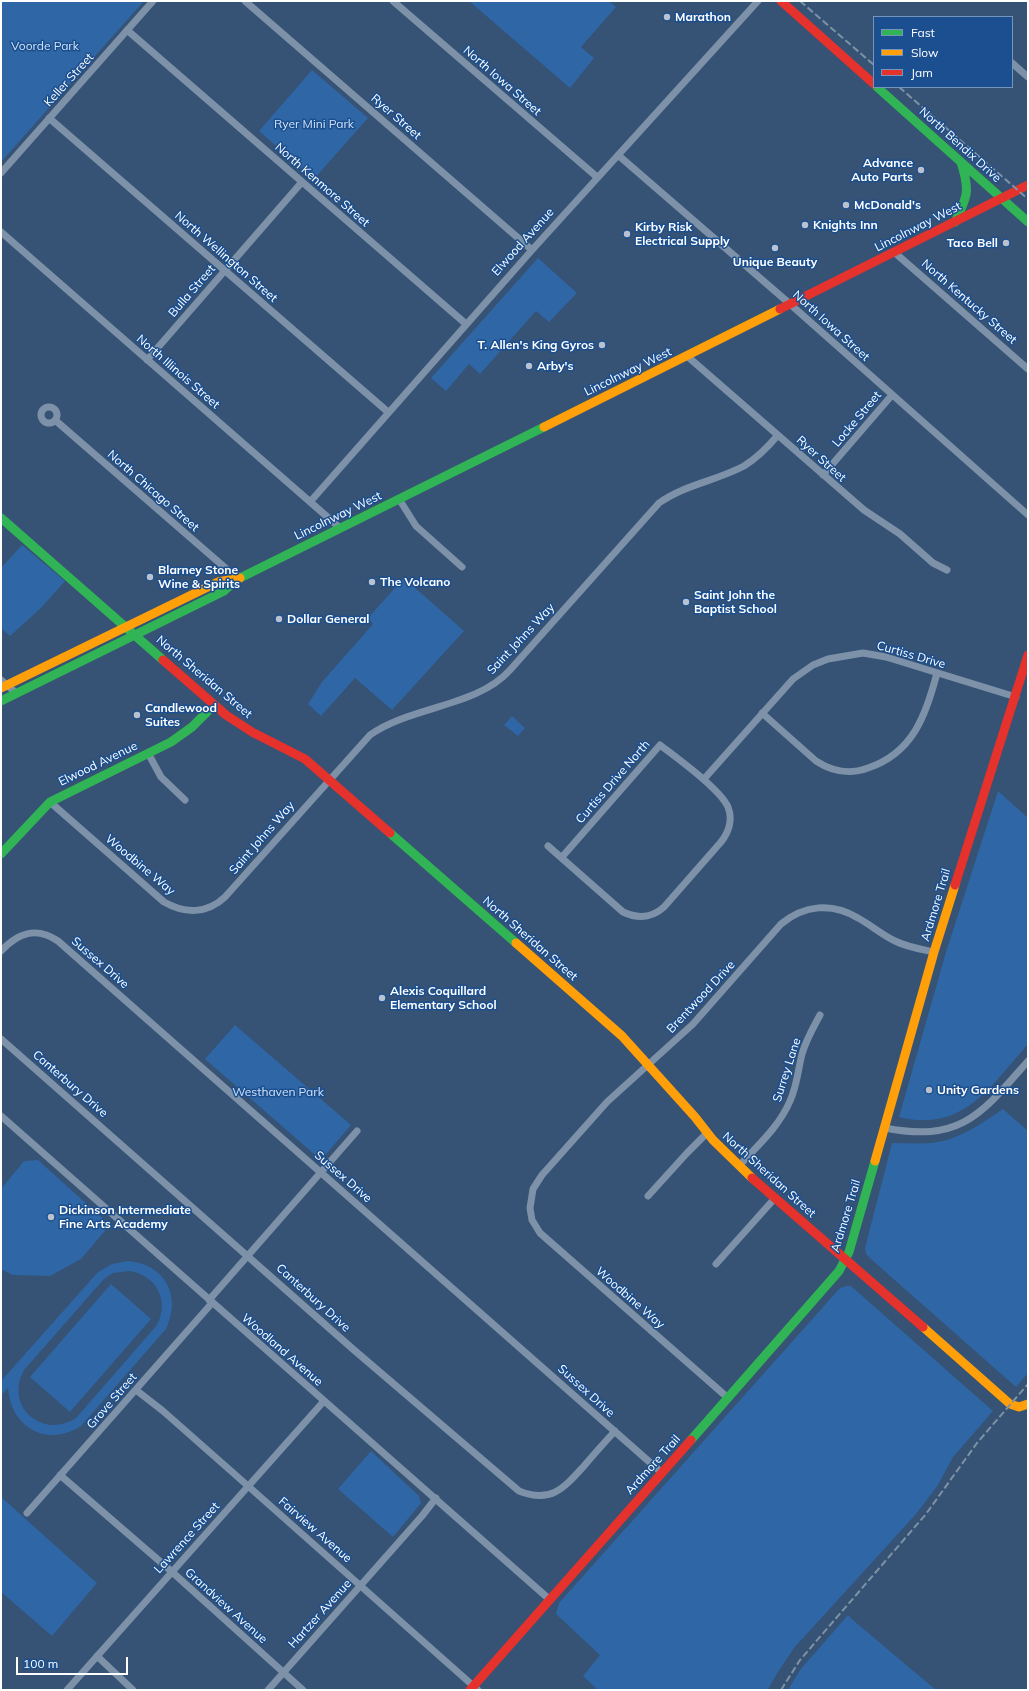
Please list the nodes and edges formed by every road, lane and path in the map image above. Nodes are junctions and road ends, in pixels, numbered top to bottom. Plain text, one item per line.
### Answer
1 (153, 1) edge
2 (245, 1) edge
3 (393, 1) edge
4 (758, 1) edge
5 (781, 1) edge
6 (128, 30) junction
7 (1013, 64) edge
8 (1028, 77) edge
9 (873, 83) edge
10 (878, 88) edge
11 (49, 118) junction
12 (618, 155) junction
13 (961, 162) junction
14 (1, 173) edge
15 (596, 177) junction
16 (302, 182) junction
17 (1028, 185) edge
18 (1002, 198) junction
19 (955, 222) junction
20 (1028, 222) edge
21 (1, 232) edge
22 (532, 250) junction
23 (894, 252) junction
24 (225, 271) junction
25 (790, 304) junction
26 (466, 324) junction
27 (687, 356) junction
28 (147, 360) junction
29 (1028, 369) edge
30 (892, 395) junction
31 (388, 412) junction
32 (54, 420) dead end
33 (778, 435) junction
34 (823, 476) junction
35 (399, 499) junction
36 (310, 502) junction
37 (1028, 515) edge
38 (1, 518) edge
39 (340, 528) junction
40 (462, 567) dead end
41 (947, 570) dead end
42 (238, 579) junction
43 (126, 627) junction
44 (136, 635) junction
45 (1028, 655) edge
46 (937, 673) junction
47 (3, 684) edge
48 (16, 693) junction
49 (1016, 697) junction
50 (1, 701) edge
51 (214, 705) junction
52 (762, 713) junction
53 (148, 753) junction
54 (329, 779) junction
55 (704, 779) junction
56 (185, 800) dead end
57 (50, 802) junction
58 (548, 846) dead end
59 (1, 854) edge
60 (562, 857) junction
61 (224, 897) joint
62 (1, 951) edge
63 (934, 952) junction
64 (820, 1015) dead end
65 (1, 1038) edge
66 (1028, 1061) edge
67 (648, 1065) junction
68 (1, 1116) edge
69 (885, 1128) junction
70 (357, 1131) dead end
71 (707, 1133) junction
72 (739, 1166) junction
73 (321, 1172) junction
74 (648, 1196) dead end
75 (775, 1198) junction
76 (530, 1208) joint
77 (248, 1255) junction
78 (846, 1259) junction
79 (716, 1264) dead end
80 (211, 1301) junction
81 (136, 1390) junction
82 (728, 1398) junction
83 (324, 1401) junction
84 (1024, 1406) edge
85 (614, 1431) junction
86 (662, 1473) junction
87 (60, 1475) junction
88 (248, 1486) junction
89 (436, 1498) junction
90 (27, 1513) dead end
91 (171, 1571) junction
92 (361, 1585) junction
93 (549, 1599) junction
94 (97, 1656) junction
95 (283, 1672) junction
96 (474, 1689) edge
97 (67, 1690) edge
98 (133, 1690) edge
99 (268, 1690) edge
100 (303, 1690) edge

1 - 6 street, Keller Street
2 - 22 street, Ryer Street
3 - 15 street, North Iowa Street
4 - 12 street, Elwood Avenue
5 - 9 street
6 - 11 street, Keller Street
6 - 16 street, North Kenmore Street
7 - 8 street
10 - 13 street, North Bendix Drive
11 - 14 street, Keller Street
11 - 24 street, North Wellington Street
12 - 15 street, Elwood Avenue
12 - 25 street, North Iowa Street
13 - 18 street, North Bendix Drive
13 - 19 street
15 - 22 street, Elwood Avenue
16 - 24 street, Bulla Street
16 - 26 street, North Kenmore Street
17 - 18 street, Lincolnway West
18 - 19 street, Lincolnway West
18 - 20 street, North Bendix Drive
19 - 23 street, Lincolnway West
21 - 28 street, North Illinois Street
22 - 26 street, Elwood Avenue
23 - 25 street, Lincolnway West
23 - 29 street, North Kentucky Street
24 - 28 street, Bulla Street
24 - 31 street, North Wellington Street
25 - 27 street, Lincolnway West
25 - 30 street, North Iowa Street
26 - 31 street, Elwood Avenue
27 - 33 street, Ryer Street
27 - 35 street, Lincolnway West
28 - 36 street, North Illinois Street
30 - 34 street, Locke Street
30 - 37 street, North Iowa Street
31 - 36 street, Elwood Avenue
32 - 42 street, North Chicago Street
33 - 34 street, Ryer Street
33 - 54 street, Saint Johns Way
34 - 41 street, Ryer Street
35 - 39 street, Lincolnway West
35 - 40 street
36 - 39 street, North Illinois Street
38 - 43 street, North Sheridan Street
39 - 42 street, Lincolnway West
42 - 43 street, Lincolnway West
42 - 44 street, Lincolnway West
43 - 44 street, North Sheridan Street
43 - 47 street, Lincolnway West
44 - 48 street, Lincolnway West
44 - 51 street, North Sheridan Street
45 - 49 street, Ardmore Trail
46 - 49 street, Curtiss Drive
46 - 52 street, Curtiss Drive
46 - 52 street
47 - 48 street
48 - 50 street, Lincolnway West
49 - 63 street, Ardmore Trail
51 - 53 street, Elwood Avenue
51 - 54 street, North Sheridan Street
52 - 55 street, Curtiss Drive
53 - 56 street
53 - 57 street, Elwood Avenue
54 - 61 street, Saint Johns Way
54 - 67 street, North Sheridan Street
55 - 60 street, Curtiss Drive North
55 - 60 street
57 - 59 street, Elwood Avenue
57 - 61 street, Woodbine Way
58 - 60 street
62 - 73 street, Sussex Drive
63 - 67 street, Brentwood Drive
63 - 69 street, Ardmore Trail
64 - 72 street, Surrey Lane
65 - 77 street, Canterbury Drive
66 - 69 street
67 - 71 street, North Sheridan Street
67 - 76 street, Brentwood Drive
68 - 80 street, Woodland Avenue
69 - 78 street, Ardmore Trail
70 - 73 street, Grove Street
71 - 72 street, North Sheridan Street
71 - 74 street
72 - 75 street, North Sheridan Street
73 - 77 street, Grove Street
73 - 85 street, Sussex Drive
75 - 78 street, North Sheridan Street
75 - 79 street
76 - 82 street, Woodbine Way
77 - 80 street, Grove Street
77 - 85 street, Canterbury Drive
78 - 82 street, Ardmore Trail
78 - 84 street, North Sheridan Street
80 - 81 street, Grove Street
80 - 83 street, Woodland Avenue
81 - 87 street, Grove Street
81 - 88 street, Fairview Avenue
82 - 86 street, Ardmore Trail
83 - 88 street, Lawrence Street
83 - 89 street, Woodland Avenue
85 - 86 street, Sussex Drive
86 - 93 street, Ardmore Trail
87 - 90 street, Grove Street
87 - 91 street, Grandview Avenue
88 - 91 street, Lawrence Street
88 - 92 street, Fairview Avenue
89 - 92 street, Hartzer Avenue
89 - 93 street, Woodland Avenue
91 - 94 street, Lawrence Street
91 - 95 street, Grandview Avenue
92 - 95 street, Hartzer Avenue
92 - 96 street, Fairview Avenue
93 - 96 street, Ardmore Trail
94 - 97 street, Lawrence Street
94 - 98 street
95 - 99 street, Hartzer Avenue
95 - 100 street, Grandview Avenue

